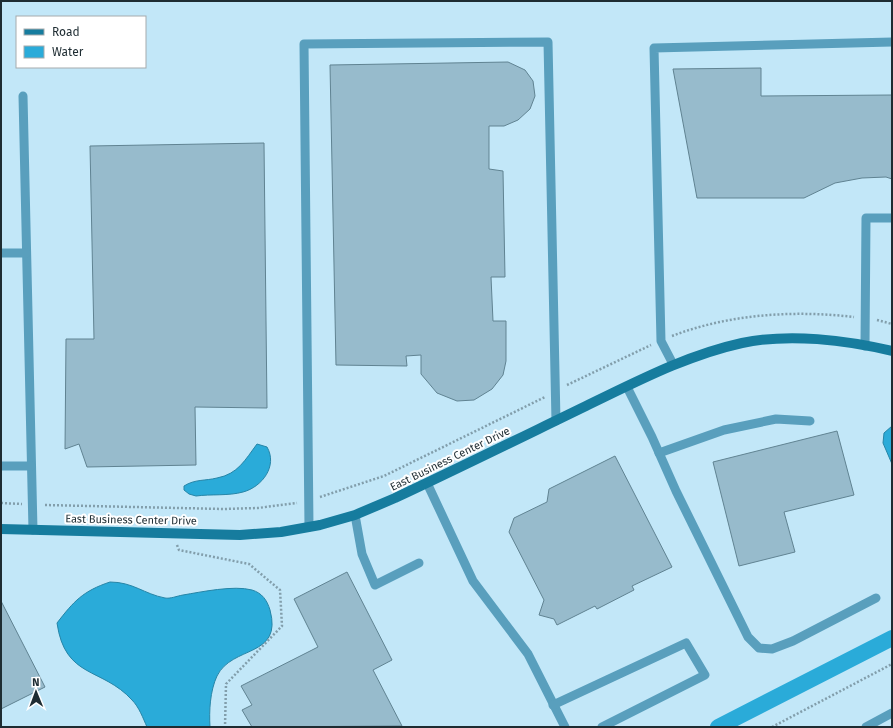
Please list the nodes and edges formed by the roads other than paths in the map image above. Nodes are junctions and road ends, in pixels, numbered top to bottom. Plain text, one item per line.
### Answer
1 (892, 42) edge
2 (23, 96) dead end
3 (892, 218) edge
4 (26, 252) junction
5 (1, 253) edge
6 (865, 346) junction
7 (892, 351) edge
8 (673, 364) junction
9 (627, 387) junction
10 (556, 421) junction
11 (810, 422) dead end
12 (659, 453) junction
13 (1, 466) edge
14 (31, 466) junction
15 (426, 483) junction
16 (355, 514) junction
17 (309, 527) junction
18 (1, 529) edge
19 (33, 530) junction
20 (419, 563) dead end
21 (876, 598) dead end
22 (553, 705) junction
23 (892, 713) edge
24 (565, 727) edge
25 (602, 727) edge
26 (866, 727) edge

1 - 8 lane
2 - 4 lane
3 - 6 lane
4 - 5 lane
4 - 14 lane
6 - 7 street, East Business Center Drive
6 - 8 street, East Business Center Drive
8 - 9 street, East Business Center Drive
9 - 10 street, East Business Center Drive
9 - 12 lane
10 - 15 street, East Business Center Drive
10 - 17 lane
11 - 12 lane
12 - 21 lane
13 - 14 lane
14 - 19 lane
15 - 16 street, East Business Center Drive
15 - 22 lane
16 - 17 street, East Business Center Drive
16 - 20 lane
17 - 19 street, East Business Center Drive
18 - 19 street, East Business Center Drive
22 - 24 lane
22 - 25 lane
23 - 26 lane

